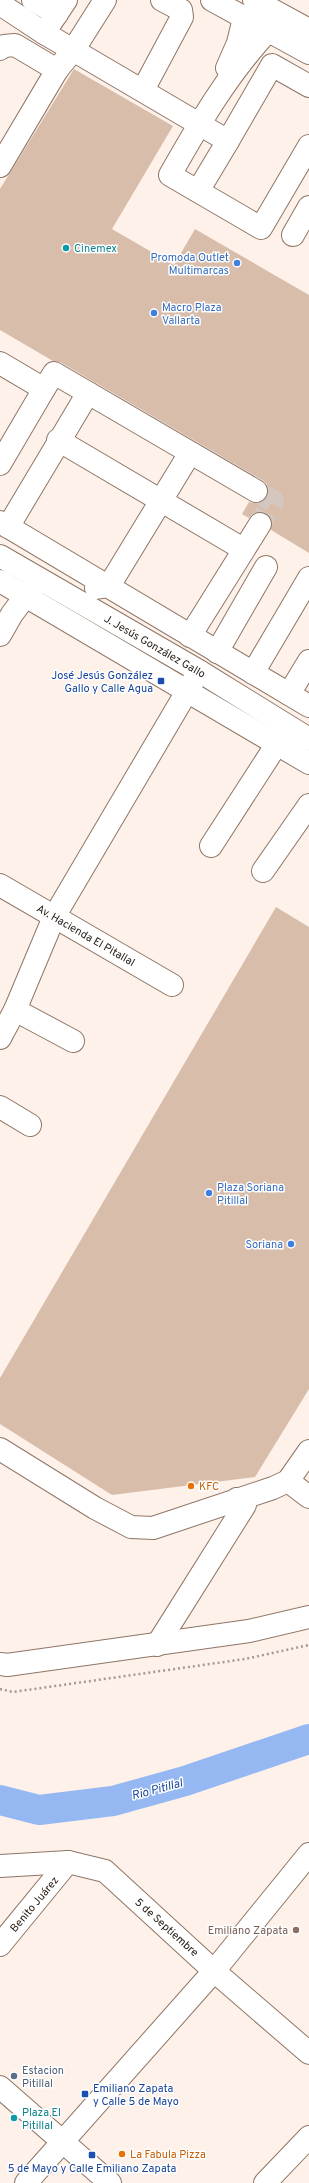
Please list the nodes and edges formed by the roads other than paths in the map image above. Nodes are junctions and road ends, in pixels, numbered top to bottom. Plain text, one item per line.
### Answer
1 (33, 0) edge
2 (105, 0) edge
3 (162, 0) edge
4 (212, 0) edge
5 (0, 4) edge
6 (62, 7) edge
7 (249, 9) edge
8 (269, 30) junction
9 (309, 30) edge
10 (44, 33) junction
11 (74, 49) junction
12 (0, 50) edge
13 (309, 53) edge
14 (57, 70) junction
15 (309, 86) edge
16 (143, 90) junction
17 (216, 97) junction
18 (200, 123) junction
19 (228, 141) junction
20 (309, 146) edge
21 (0, 166) edge
22 (198, 191) junction
23 (309, 207) edge
24 (293, 235) dead end
25 (0, 363) edge
26 (44, 389) junction
27 (88, 393) junction
28 (58, 440) junction
29 (190, 453) junction
30 (0, 464) edge
31 (256, 491) tunnel mouth
32 (161, 501) junction
33 (4, 524) edge
34 (260, 524) tunnel mouth
35 (243, 549) junction
36 (0, 556) edge
37 (266, 567) dead end
38 (309, 578) edge
39 (39, 579) junction
40 (0, 582) edge
41 (109, 586) junction
42 (24, 596) junction
43 (0, 635) edge
44 (190, 636) junction
45 (217, 652) junction
46 (309, 661) edge
47 (199, 671) junction
48 (253, 673) junction
49 (187, 692) junction
50 (289, 694) junction
51 (309, 706) edge
52 (282, 735) junction
53 (309, 739) edge
54 (309, 763) edge
55 (309, 805) edge
56 (211, 846) dead end
57 (263, 871) dead end
58 (0, 885) edge
59 (54, 917) junction
60 (172, 985) dead end
61 (14, 1010) junction
62 (0, 1038) edge
63 (73, 1041) dead end
64 (0, 1107) edge
65 (30, 1124) dead end
66 (0, 1449) edge
67 (309, 1451) edge
68 (288, 1481) junction
69 (309, 1497) edge
70 (237, 1499) junction
71 (309, 1617) edge
72 (158, 1645) junction
73 (0, 1664) edge
74 (308, 1856) edge
75 (68, 1862) junction
76 (0, 1866) edge
77 (0, 1945) edge
78 (214, 1971) junction
79 (309, 2052) edge
80 (0, 2087) edge
81 (309, 2137) edge
82 (62, 2140) junction
83 (26, 2183) edge
84 (110, 2183) edge
85 (265, 2183) edge

1 - 6 street
2 - 11 street
3 - 16 street
4 - 7 street
5 - 10 street
6 - 10 street
7 - 8 street
7 - 9 street
7 - 17 street
8 - 13 street
8 - 17 street
10 - 11 street
11 - 14 street
11 - 16 street
12 - 14 street
14 - 21 street
15 - 19 street
16 - 18 street
17 - 18 street
18 - 19 street
18 - 22 street
19 - 22 street
20 - 22 street
23 - 24 street
25 - 26 street
26 - 27 street
26 - 30 street
27 - 28 street
27 - 29 street
28 - 32 street
28 - 33 street
29 - 31 street
29 - 32 street
32 - 35 street
32 - 41 street
33 - 41 street
34 - 35 street
35 - 44 street
36 - 39 street, J. Jesús González Gallo
37 - 45 street
38 - 48 street
39 - 41 street
39 - 42 street
39 - 47 street, J. Jesús González Gallo
40 - 42 street, J. Jesús González Gallo
41 - 44 street
42 - 43 street
42 - 49 street, J. Jesús González Gallo
44 - 45 street
45 - 48 street
46 - 50 street
47 - 49 street
47 - 52 street, J. Jesús González Gallo
48 - 50 street
49 - 52 street, J. Jesús González Gallo
49 - 59 street
50 - 51 street
52 - 53 street, J. Jesús González Gallo
52 - 54 street, J. Jesús González Gallo
52 - 56 street
55 - 57 street
58 - 59 street, Av. Hacienda El Pitallal
59 - 60 street, Av. Hacienda El Pitallal
59 - 61 street
61 - 62 street
61 - 63 street
64 - 65 street
66 - 70 street
67 - 68 street
68 - 69 street
68 - 70 street
70 - 72 street
71 - 72 street
72 - 73 street
74 - 78 street
75 - 76 street, 5 de Septiembre
75 - 77 street, Benito Juárez
75 - 78 street, 5 de Septiembre
78 - 79 street, 5 de Septiembre
78 - 82 street
80 - 82 street
81 - 85 street
82 - 83 street
82 - 84 street

